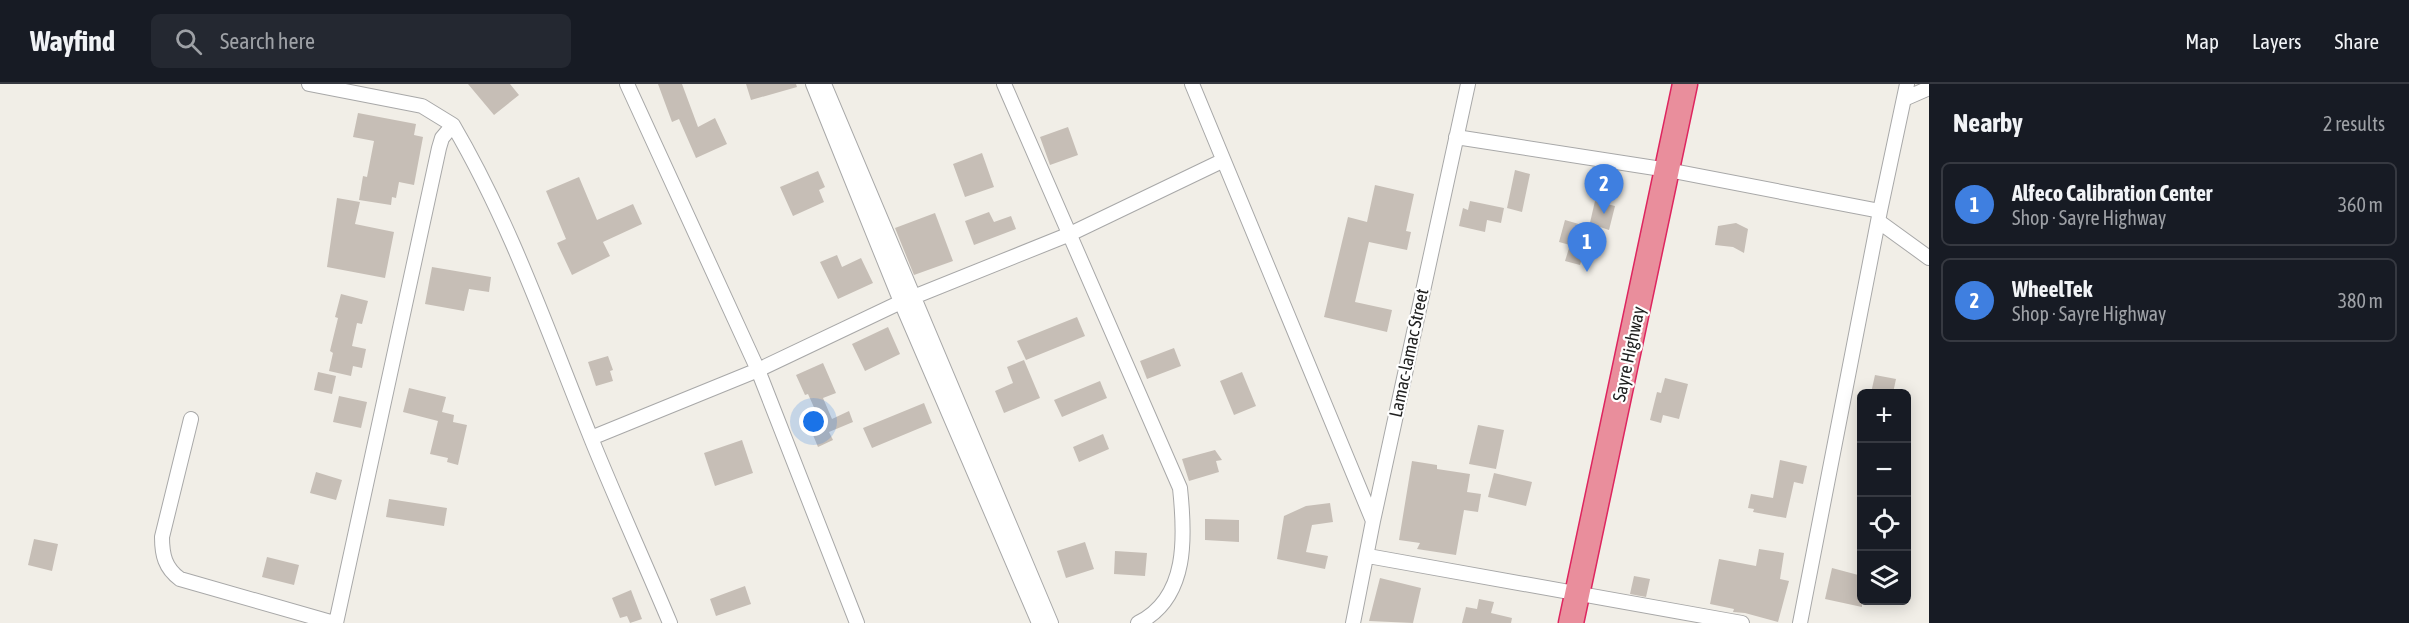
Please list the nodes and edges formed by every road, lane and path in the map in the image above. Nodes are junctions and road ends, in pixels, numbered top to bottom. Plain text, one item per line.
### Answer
1 (309, 84) edge
2 (627, 84) edge
3 (813, 84) edge
4 (824, 84) edge
5 (1004, 84) edge
6 (1192, 84) edge
7 (1468, 84) edge
8 (1685, 84) edge
9 (1907, 84) edge
10 (1929, 88) edge
11 (1904, 99) junction
12 (826, 103) junction
13 (453, 125) junction
14 (1456, 136) junction
15 (1222, 161) junction
16 (1668, 170) junction
17 (1879, 216) junction
18 (1070, 234) junction
19 (1929, 258) edge
20 (908, 300) junction
21 (758, 370) junction
22 (191, 419) dead end
23 (591, 438) junction
24 (982, 474) junction
25 (1373, 521) junction
26 (1368, 556) junction
27 (1578, 594) junction
28 (335, 623) edge
29 (670, 623) edge
30 (857, 623) edge
31 (1039, 623) edge
32 (1051, 623) edge
33 (1138, 623) edge
34 (1353, 623) edge
35 (1571, 623) edge
36 (1742, 623) edge
37 (1800, 623) edge

1 - 13 street
2 - 21 street
3 - 12 street
4 - 12 street
5 - 18 street
6 - 15 street
7 - 14 street, Lamac-lamac Street
8 - 16 highway, Sayre Highway
9 - 11 street
10 - 11 street
11 - 17 street
12 - 20 street
13 - 23 street
13 - 28 street
14 - 16 street
14 - 25 street, Lamac-lamac Street
15 - 18 street
15 - 25 street
16 - 17 street
16 - 27 highway, Sayre Highway
17 - 19 street
17 - 37 street
18 - 20 street
18 - 33 street
20 - 21 street
20 - 24 street
21 - 23 street
21 - 30 street
22 - 28 street
23 - 29 street
24 - 31 street
24 - 32 street
25 - 26 street, Lamac-lamac Street
26 - 27 street
26 - 34 street, Lamac-lamac Street
27 - 35 highway, Sayre Highway
27 - 36 street

